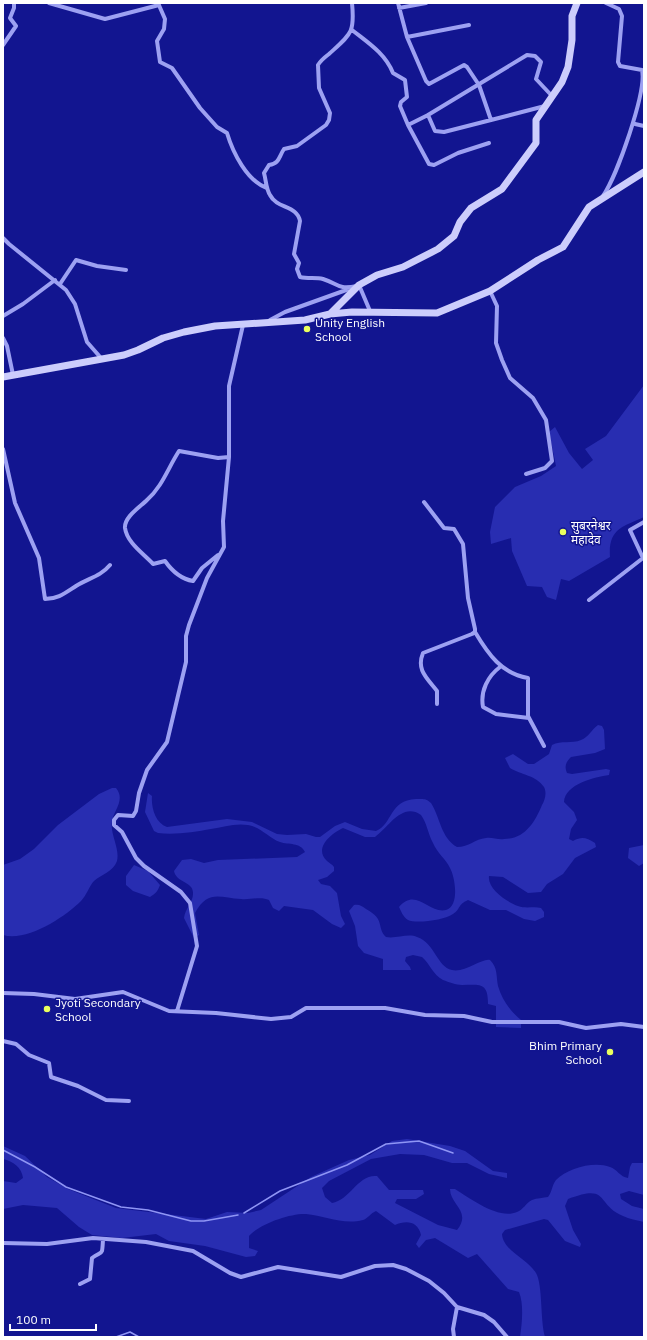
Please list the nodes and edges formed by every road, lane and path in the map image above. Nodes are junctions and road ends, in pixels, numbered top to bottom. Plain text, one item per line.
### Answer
1 (14, 3) edge
2 (49, 3) edge
3 (352, 3) edge
4 (398, 3) edge
5 (426, 3) edge
6 (577, 3) edge
7 (606, 3) edge
8 (159, 4) edge
9 (399, 8) junction
10 (469, 24) dead end
11 (352, 30) junction
12 (407, 37) junction
13 (3, 44) edge
14 (479, 85) junction
15 (552, 96) junction
16 (545, 106) junction
17 (428, 115) junction
18 (491, 120) junction
19 (635, 124) junction
20 (408, 126) junction
21 (644, 126) edge
22 (489, 143) dead end
23 (644, 172) edge
24 (268, 188) junction
25 (603, 197) junction
26 (3, 238) edge
27 (126, 270) dead end
28 (55, 280) junction
29 (60, 284) junction
30 (359, 285) junction
31 (490, 291) junction
32 (370, 311) junction
33 (330, 314) junction
34 (3, 316) edge
35 (267, 322) junction
36 (243, 325) junction
37 (3, 338) edge
38 (101, 358) junction
39 (13, 375) junction
40 (3, 377) edge
41 (3, 449) edge
42 (228, 457) junction
43 (526, 474) dead end
44 (424, 502) dead end
45 (644, 522) edge
46 (221, 553) junction
47 (110, 565) dead end
48 (589, 600) dead end
49 (475, 632) junction
50 (500, 667) junction
51 (437, 704) dead end
52 (529, 718) junction
53 (544, 746) dead end
54 (3, 993) edge
55 (177, 1011) junction
56 (644, 1027) edge
57 (3, 1041) edge
58 (129, 1101) dead end
59 (103, 1239) junction
60 (3, 1243) edge
61 (80, 1284) dead end
62 (457, 1307) junction
63 (454, 1337) edge
64 (507, 1337) edge

1 - 13 street
2 - 8 street
3 - 11 street
4 - 9 street
5 - 9 street
6 - 15 street
7 - 19 street
8 - 24 street
9 - 12 street
10 - 12 street
11 - 20 street
11 - 24 street
12 - 14 street
14 - 15 street
14 - 17 street
14 - 18 street
15 - 16 street
16 - 18 street
16 - 30 street
17 - 18 street
17 - 20 street
19 - 21 street
19 - 25 street
20 - 22 street
23 - 25 street
24 - 30 street
25 - 31 street
26 - 28 street
27 - 29 street
28 - 29 street
28 - 34 street
29 - 38 street
30 - 32 street
30 - 33 street
30 - 35 street
31 - 32 street
31 - 43 street
32 - 33 street
33 - 35 street
35 - 36 street
36 - 38 street
36 - 42 street
37 - 39 street
38 - 39 street
39 - 40 street
41 - 47 street
42 - 46 street
42 - 46 street
44 - 49 street
45 - 48 street
46 - 55 street
49 - 50 street
49 - 51 street
50 - 52 street
50 - 52 street
52 - 53 street
54 - 55 street
55 - 56 street
57 - 58 street
59 - 60 street
59 - 61 street
59 - 62 street
62 - 63 street
62 - 64 street

